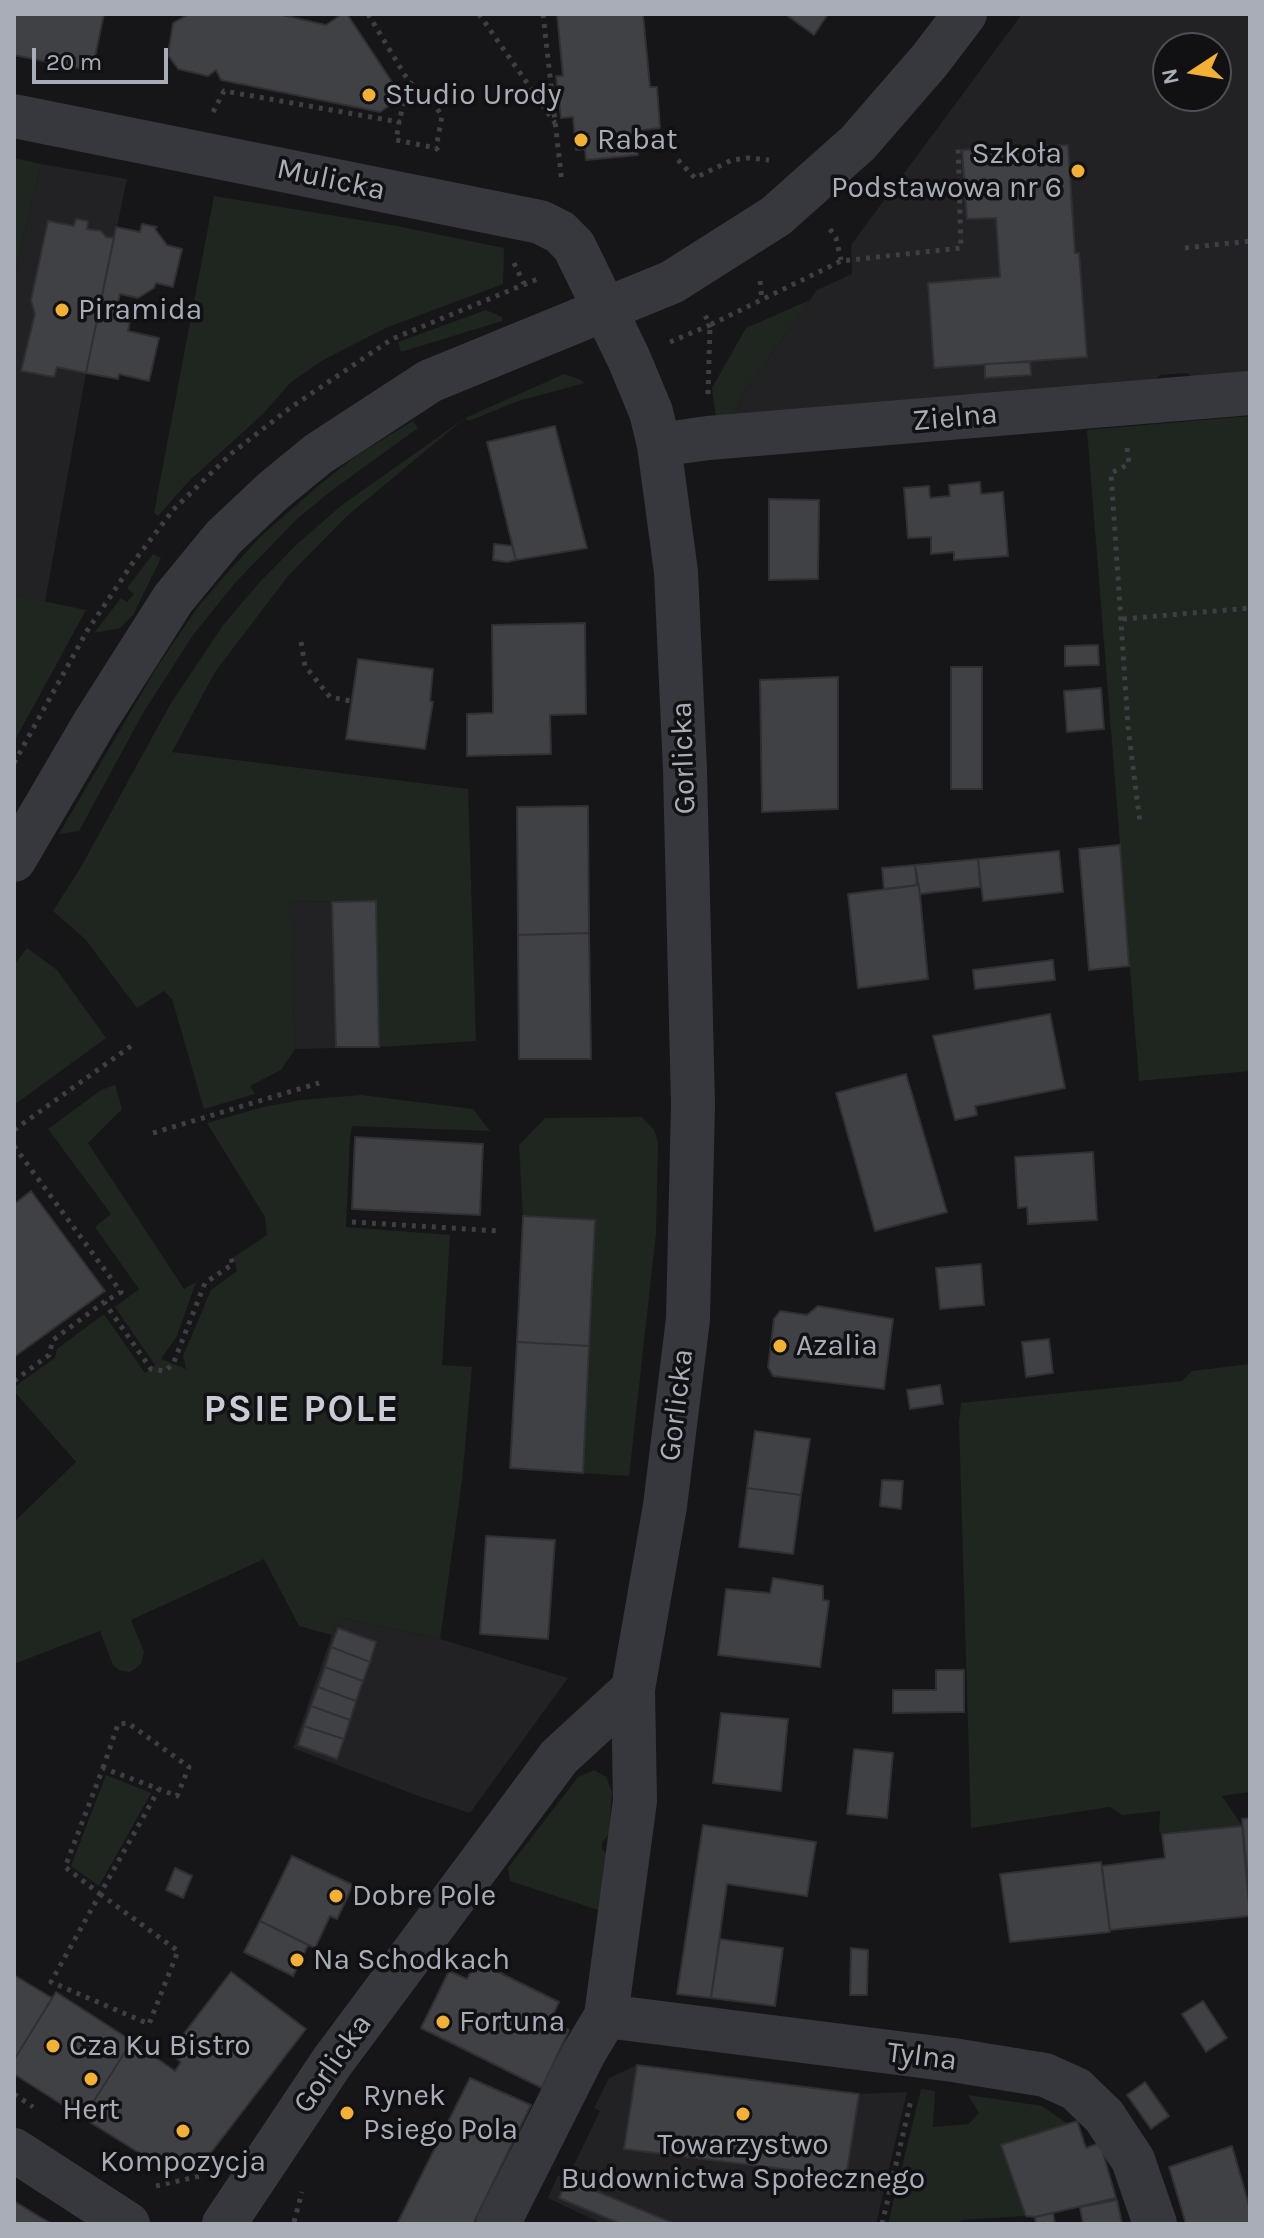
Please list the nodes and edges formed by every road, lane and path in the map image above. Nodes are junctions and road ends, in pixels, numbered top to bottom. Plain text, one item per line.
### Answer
1 (368, 14) edge
2 (479, 14) edge
3 (543, 14) edge
4 (965, 14) edge
5 (409, 82) junction
6 (14, 116) edge
7 (399, 122) dead end
8 (555, 123) junction
9 (958, 145) dead end
10 (436, 148) dead end
11 (678, 160) dead end
12 (777, 163) dead end
13 (563, 191) dead end
14 (825, 221) dead end
15 (1250, 241) edge
16 (1185, 248) dead end
17 (841, 261) junction
18 (605, 308) junction
19 (1250, 393) edge
20 (708, 438) junction
21 (659, 445) junction
22 (1129, 464) dead end
23 (1250, 608) edge
24 (1123, 619) junction
25 (301, 642) dead end
26 (351, 701) dead end
27 (1140, 823) dead end
28 (14, 860) edge
29 (131, 1046) dead end
30 (319, 1083) dead end
31 (14, 1130) edge
32 (153, 1133) dead end
33 (14, 1146) edge
34 (352, 1222) dead end
35 (500, 1231) dead end
36 (229, 1253) dead end
37 (104, 1302) junction
38 (14, 1381) edge
39 (633, 1689) junction
40 (103, 1768) junction
41 (159, 1789) junction
42 (100, 1894) junction
43 (606, 2016) junction
44 (921, 2057) junction
45 (14, 2150) edge
46 (202, 2176) dead end
47 (158, 2187) dead end
48 (128, 2224) edge
49 (224, 2224) edge
50 (498, 2224) edge
51 (882, 2224) edge
52 (1155, 2224) edge

1 - 5 path
2 - 8 path
3 - 8 path
4 - 18 street
5 - 7 path
5 - 10 path
6 - 18 street, Mulicka
8 - 13 path
9 - 17 path
11 - 12 path
14 - 17 path
15 - 16 path
17 - 20 path
18 - 21 street, Gorlicka
18 - 28 street
19 - 20 street, Zielna
20 - 21 street, Zielna
21 - 39 street, Gorlicka
22 - 24 path
23 - 24 path
24 - 27 path
25 - 26 path
29 - 31 path
30 - 32 path
33 - 37 path
34 - 35 path
36 - 37 path
37 - 38 path
39 - 43 street, Gorlicka
39 - 49 street, Gorlicka
40 - 41 path
40 - 41 path
40 - 42 path
41 - 42 path
42 - 42 path
43 - 44 street, Tylna
43 - 50 street, Gorlicka
44 - 51 path
44 - 52 street, Tylna
45 - 48 street
46 - 47 path

